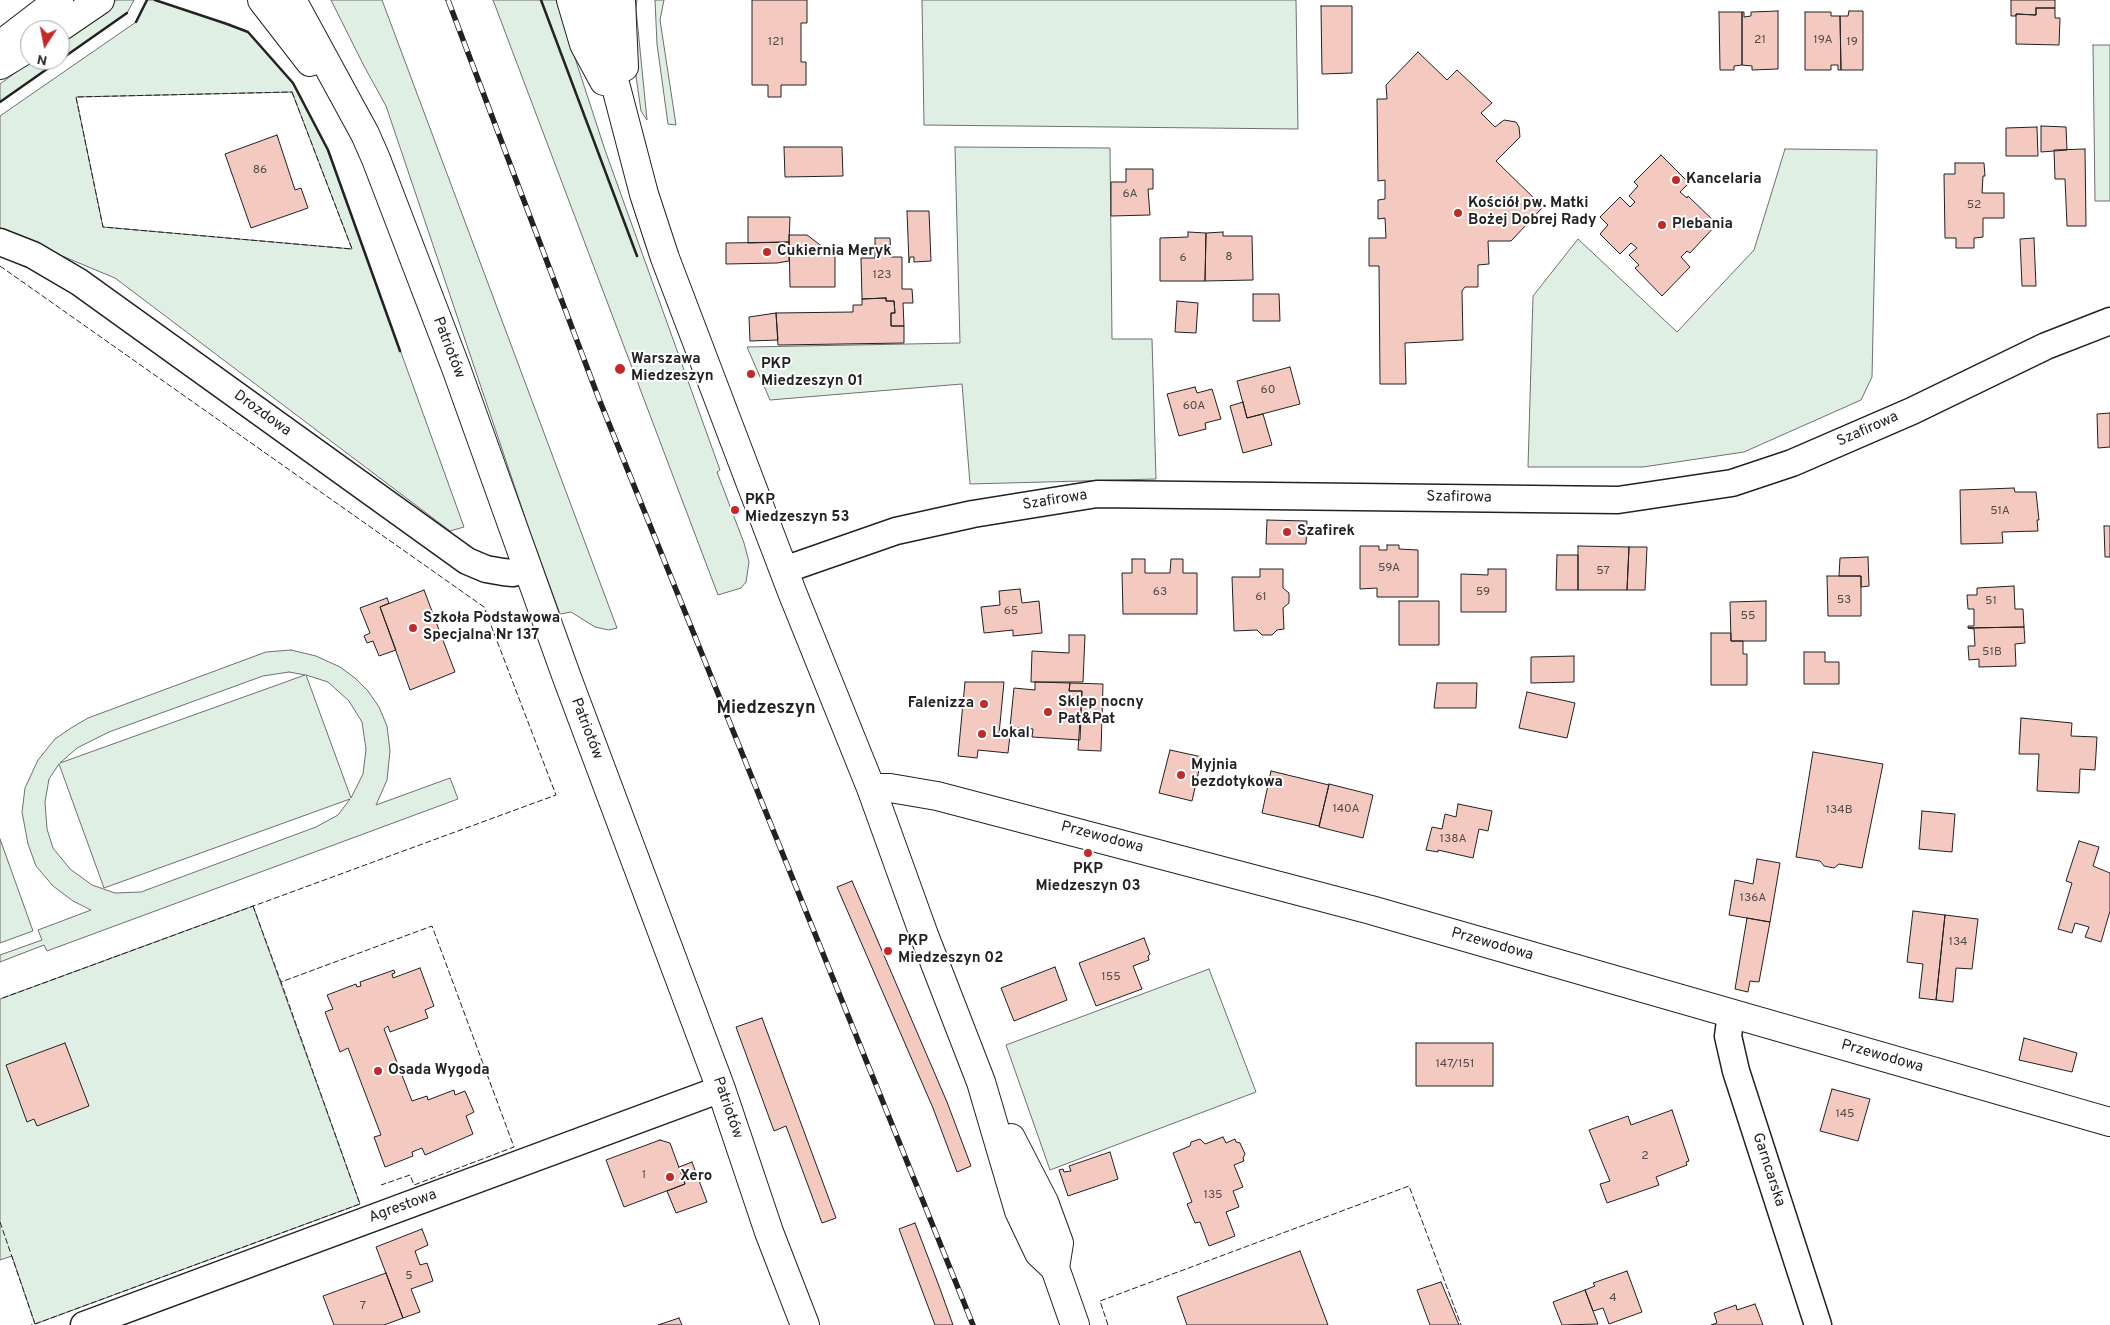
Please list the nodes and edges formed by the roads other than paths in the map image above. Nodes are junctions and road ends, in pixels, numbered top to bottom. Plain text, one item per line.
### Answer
1 (34, 0) edge
2 (59, 0) edge
3 (100, 0) edge
4 (262, 0) edge
5 (292, 0) edge
6 (313, 0) edge
7 (571, 0) edge
8 (596, 0) edge
9 (621, 0) edge
10 (70, 20) edge
11 (0, 39) edge
12 (0, 45) edge
13 (20, 53) edge
14 (0, 65) edge
15 (626, 121) junction
16 (365, 134) junction
17 (0, 242) edge
18 (2110, 321) edge
19 (527, 568) junction
20 (784, 570) junction
21 (871, 788) junction
22 (1731, 1014) junction
23 (721, 1089) junction
24 (2110, 1122) edge
25 (84, 1325) edge
26 (805, 1325) edge
27 (1075, 1325) edge
28 (1818, 1325) edge

1 - 11 main road
2 - 12 main road
3 - 10 main road
4 - 16 main road, Patriotów
5 - 16 main road, Patriotów
6 - 16 main road
7 - 15 main road
8 - 15 main road
9 - 15 main road
13 - 14 main road
15 - 20 main road
16 - 19 main road, Patriotów
17 - 19 street, Drozdowa
18 - 20 street, Szafirowa
19 - 23 main road, Patriotów
20 - 21 main road
21 - 22 main road, Przewodowa
21 - 27 main road
22 - 24 main road, Przewodowa
22 - 28 street, Garncarska
23 - 25 street, Agrestowa
23 - 26 main road, Patriotów

